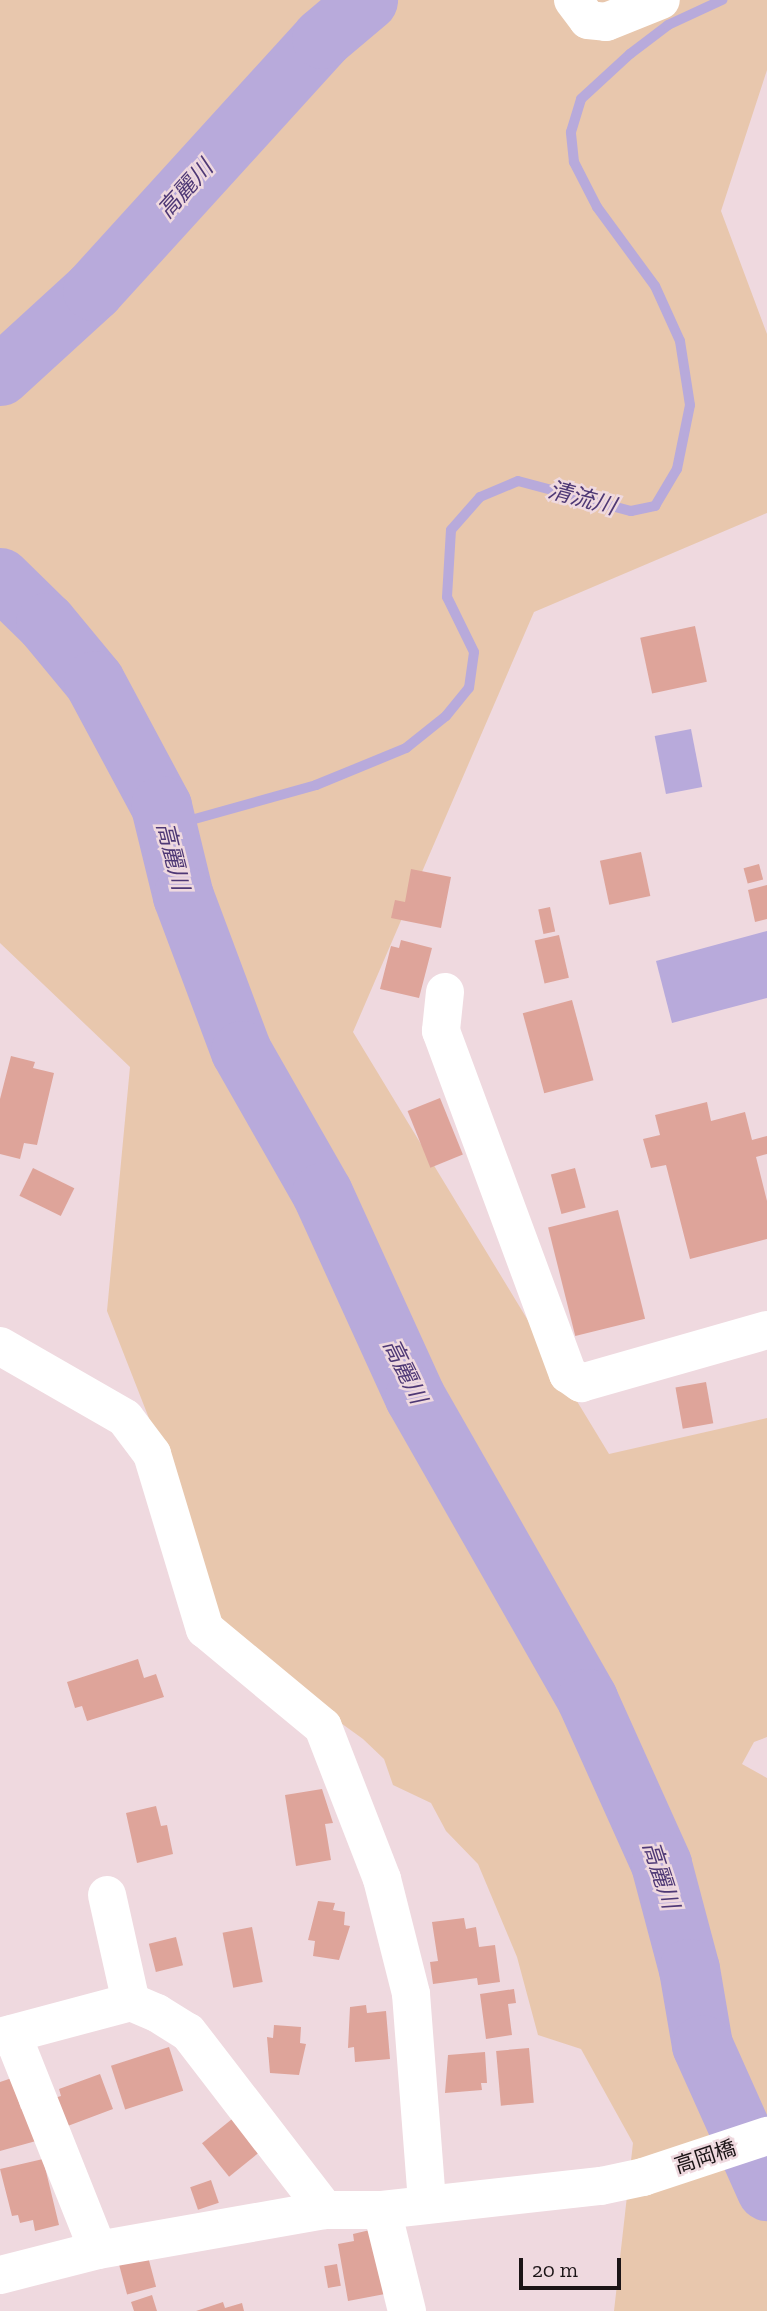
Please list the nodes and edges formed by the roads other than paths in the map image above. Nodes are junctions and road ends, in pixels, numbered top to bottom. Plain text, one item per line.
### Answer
1 (573, 0) edge
2 (661, 0) edge
3 (445, 992) dead end
4 (767, 1330) edge
5 (0, 1346) edge
6 (107, 1895) dead end
7 (131, 2002) junction
8 (6, 2036) edge
9 (767, 2136) edge
10 (427, 2203) junction
11 (325, 2210) junction
12 (383, 2210) junction
13 (98, 2250) junction
14 (0, 2275) edge
15 (407, 2311) edge

1 - 2 street
3 - 4 street
5 - 10 street
6 - 7 street
7 - 8 street
7 - 11 street
8 - 13 street
9 - 10 street, 高岡橋
10 - 12 street, 高岡橋
11 - 12 street, 高岡橋
11 - 13 street, 高岡橋
12 - 15 street
13 - 14 street, 高岡橋

